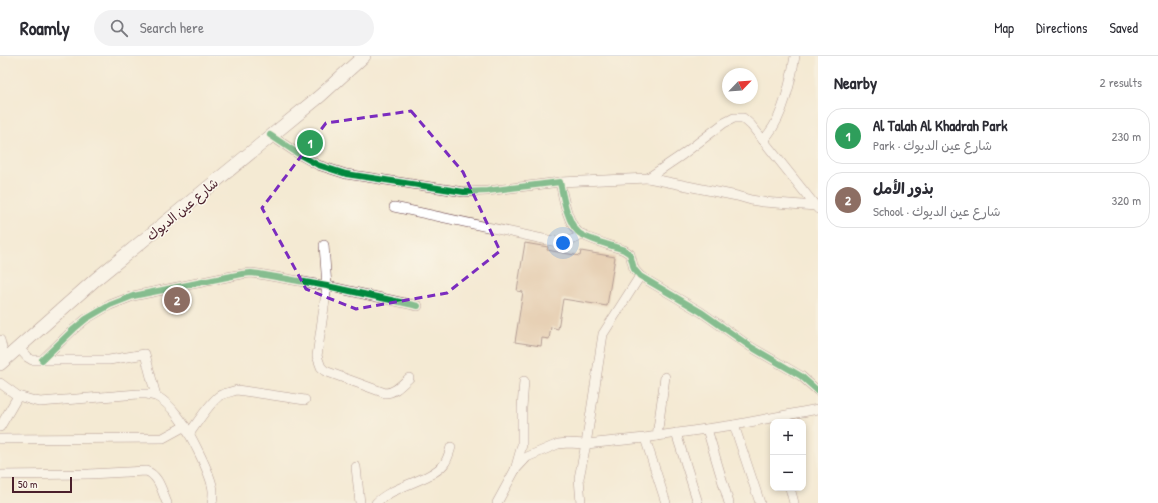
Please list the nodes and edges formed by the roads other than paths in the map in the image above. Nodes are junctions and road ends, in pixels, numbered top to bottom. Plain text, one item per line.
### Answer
1 (364, 56) edge
2 (795, 56) edge
3 (270, 135) junction
4 (763, 140) junction
5 (648, 178) junction
6 (560, 182) junction
7 (394, 207) dead end
8 (817, 207) edge
9 (582, 234) junction
10 (324, 245) dead end
11 (640, 276) junction
12 (327, 286) junction
13 (418, 306) dead end
14 (0, 340) edge
15 (19, 348) junction
16 (42, 360) junction
17 (3, 361) edge
18 (665, 377) dead end
19 (409, 378) dead end
20 (524, 381) dead end
21 (0, 383) edge
22 (818, 391) edge
23 (18, 396) junction
24 (156, 396) junction
25 (305, 400) dead end
26 (818, 409) edge
27 (783, 419) edge
28 (770, 422) edge
29 (734, 425) junction
30 (0, 427) edge
31 (707, 429) junction
32 (187, 430) junction
33 (676, 433) junction
34 (657, 436) junction
35 (645, 438) junction
36 (0, 439) edge
37 (586, 444) junction
38 (451, 447) dead end
39 (356, 467) dead end
40 (515, 470) junction
41 (0, 475) edge
42 (791, 491) edge
43 (167, 503) edge
44 (212, 503) edge
45 (360, 503) edge
46 (376, 503) edge
47 (497, 503) edge
48 (581, 503) edge
49 (666, 503) edge
50 (698, 503) edge
51 (729, 503) edge
52 (760, 503) edge
53 (794, 503) edge

1 - 3 main road, شارع عين الديوك
2 - 4 street
3 - 6 street
3 - 15 main road, شارع عين الديوك
4 - 5 street
4 - 8 street
5 - 6 street
5 - 8 street
6 - 9 street
7 - 9 street
9 - 11 street
10 - 12 street
11 - 22 street
11 - 37 street
12 - 13 street
12 - 16 street
12 - 19 street
14 - 17 street
15 - 16 street
15 - 17 main road, شارع عين الديوك
16 - 24 street
18 - 34 street
20 - 40 street
21 - 23 street
23 - 24 street
23 - 30 street
24 - 32 street
25 - 32 street
26 - 27 street
28 - 29 street
29 - 31 street
29 - 52 street
31 - 33 street
31 - 51 street
32 - 36 street
32 - 44 street
33 - 34 street
33 - 50 street
34 - 35 street
35 - 37 street
35 - 49 street
37 - 40 street
37 - 48 street
38 - 46 street
39 - 45 street
40 - 47 street
41 - 43 street
42 - 53 street

